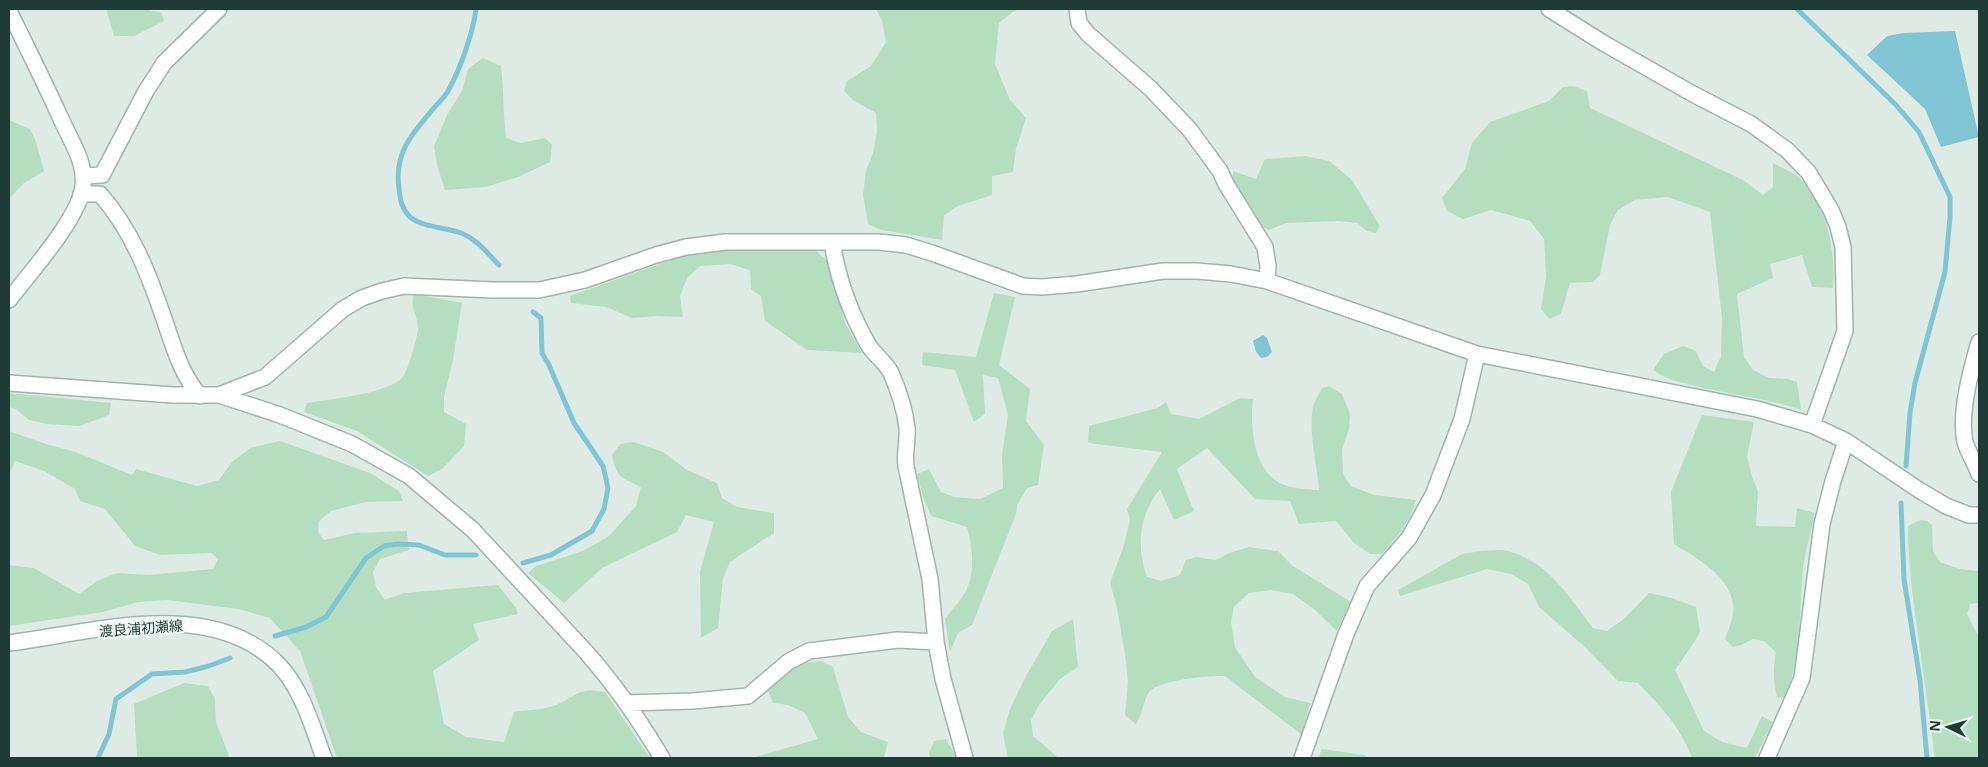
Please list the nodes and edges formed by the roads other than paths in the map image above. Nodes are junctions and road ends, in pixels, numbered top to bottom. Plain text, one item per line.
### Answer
1 (219, 9) edge
2 (1077, 9) edge
3 (1549, 9) edge
4 (9, 11) edge
5 (83, 176) junction
6 (81, 194) junction
7 (832, 242) junction
8 (1267, 281) junction
9 (9, 300) edge
10 (1979, 342) edge
11 (1477, 354) junction
12 (9, 383) edge
13 (219, 395) junction
14 (200, 396) junction
15 (1812, 425) junction
16 (1846, 441) junction
17 (1979, 474) edge
18 (1979, 515) edge
19 (936, 642) junction
20 (9, 643) edge
21 (626, 702) junction
22 (324, 758) edge
23 (662, 758) edge
24 (965, 758) edge
25 (1302, 758) edge
26 (1767, 758) edge

1 - 5 street
2 - 8 street
3 - 15 street
4 - 5 street
5 - 6 street
6 - 9 street
6 - 14 street
7 - 8 street
7 - 13 street
7 - 19 street
8 - 11 street
10 - 17 street
11 - 15 street
11 - 25 street
12 - 14 street
13 - 14 street
13 - 21 street
15 - 16 street
16 - 18 street
16 - 26 street
19 - 21 street
19 - 24 street
20 - 22 street, 渡良浦初瀬線
21 - 23 street

